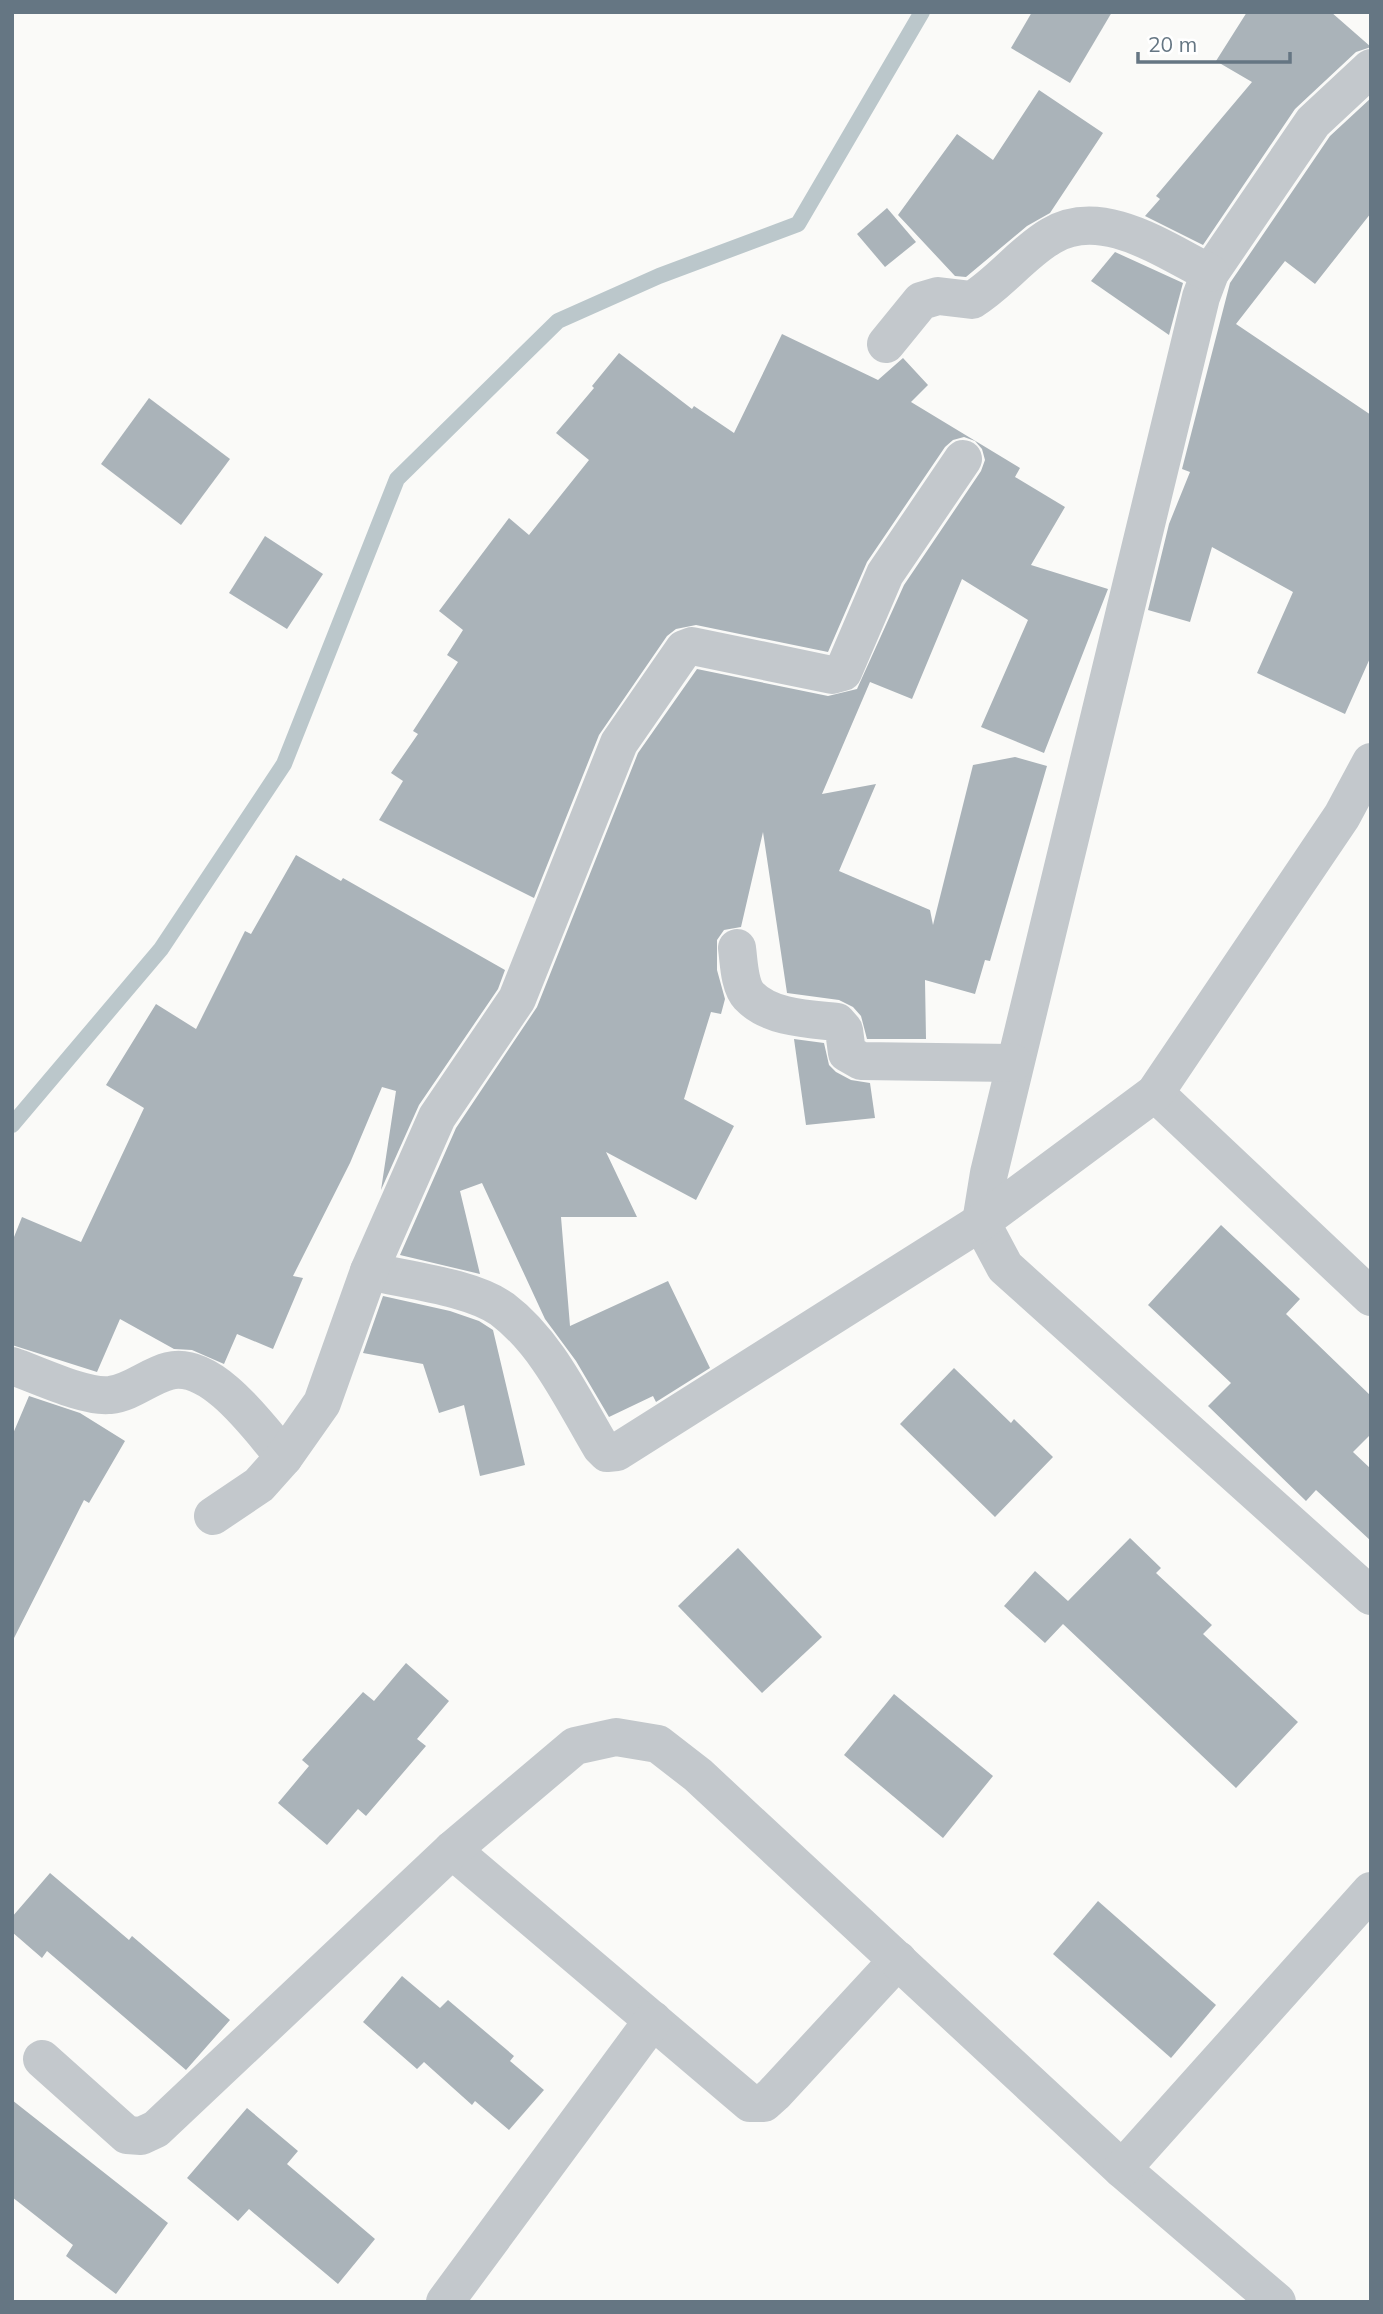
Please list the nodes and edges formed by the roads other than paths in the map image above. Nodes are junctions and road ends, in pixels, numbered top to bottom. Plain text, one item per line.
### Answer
1 (1371, 68) edge
2 (1210, 273) junction
3 (887, 344) dead end
4 (963, 459) dead end
5 (1371, 762) edge
6 (1357, 817) edge
7 (737, 948) dead end
8 (1013, 1063) junction
9 (1155, 1093) junction
10 (981, 1222) junction
11 (369, 1271) junction
12 (1371, 1297) edge
13 (12, 1366) edge
14 (284, 1457) junction
15 (213, 1516) dead end
16 (1371, 1596) edge
17 (452, 1850) junction
18 (1371, 1891) edge
19 (898, 1960) junction
20 (653, 2020) junction
21 (42, 2059) dead end
22 (1122, 2169) junction
23 (445, 2302) edge
24 (1277, 2302) edge

1 - 2 street
2 - 3 street
2 - 8 street
4 - 11 street
5 - 6 street
6 - 9 street
7 - 8 street
8 - 10 street
9 - 10 street
9 - 12 street
10 - 11 street
10 - 16 street
11 - 14 street
13 - 14 street
14 - 15 street
17 - 19 street
17 - 20 street
17 - 21 street
18 - 22 street
19 - 20 street
19 - 22 street
20 - 23 street
22 - 24 street

